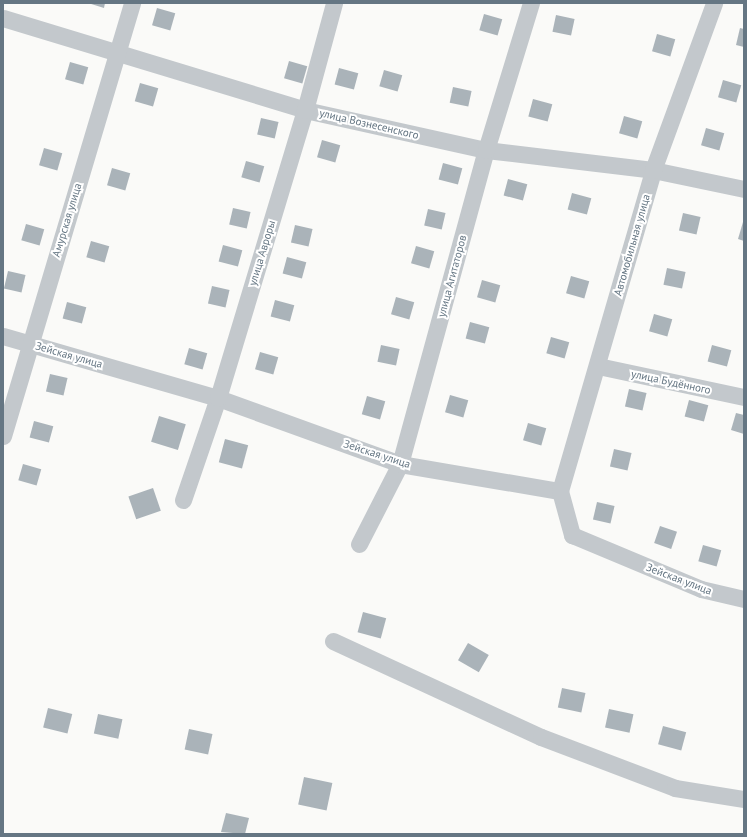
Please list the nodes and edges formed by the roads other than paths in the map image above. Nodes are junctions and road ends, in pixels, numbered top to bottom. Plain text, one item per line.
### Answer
1 (132, 3) edge
2 (334, 3) edge
3 (531, 3) edge
4 (714, 3) edge
5 (3, 18) edge
6 (117, 52) junction
7 (305, 110) junction
8 (486, 150) junction
9 (653, 170) junction
10 (744, 189) edge
11 (3, 336) edge
12 (30, 343) junction
13 (598, 366) junction
14 (744, 397) edge
15 (218, 398) junction
16 (3, 436) edge
17 (400, 464) junction
18 (560, 491) junction
19 (183, 500) dead end
20 (359, 544) dead end
21 (744, 599) edge
22 (333, 641) dead end
23 (744, 799) edge

1 - 6 street, Амурская улица
2 - 7 street, улица Авроры
3 - 8 street, улица Агитаторов
4 - 9 street, Автомобильная улица
5 - 6 street, улица Вознесенского
6 - 7 street, улица Вознесенского
6 - 12 street, Амурская улица
7 - 8 street, улица Вознесенского
7 - 15 street, улица Авроры
8 - 9 street, улица Вознесенского
8 - 17 street, улица Агитаторов
9 - 10 street, улица Вознесенского
9 - 13 street, Автомобильная улица
11 - 12 street, Зейская улица
12 - 15 street, Зейская улица
12 - 16 street, Амурская улица
13 - 14 street, улица Будённого
13 - 18 street, Автомобильная улица
15 - 17 street, Зейская улица
15 - 19 street, улица Авроры
17 - 18 street, Зейская улица
17 - 20 street, улица Агитаторов
18 - 21 street, Зейская улица
22 - 23 street

